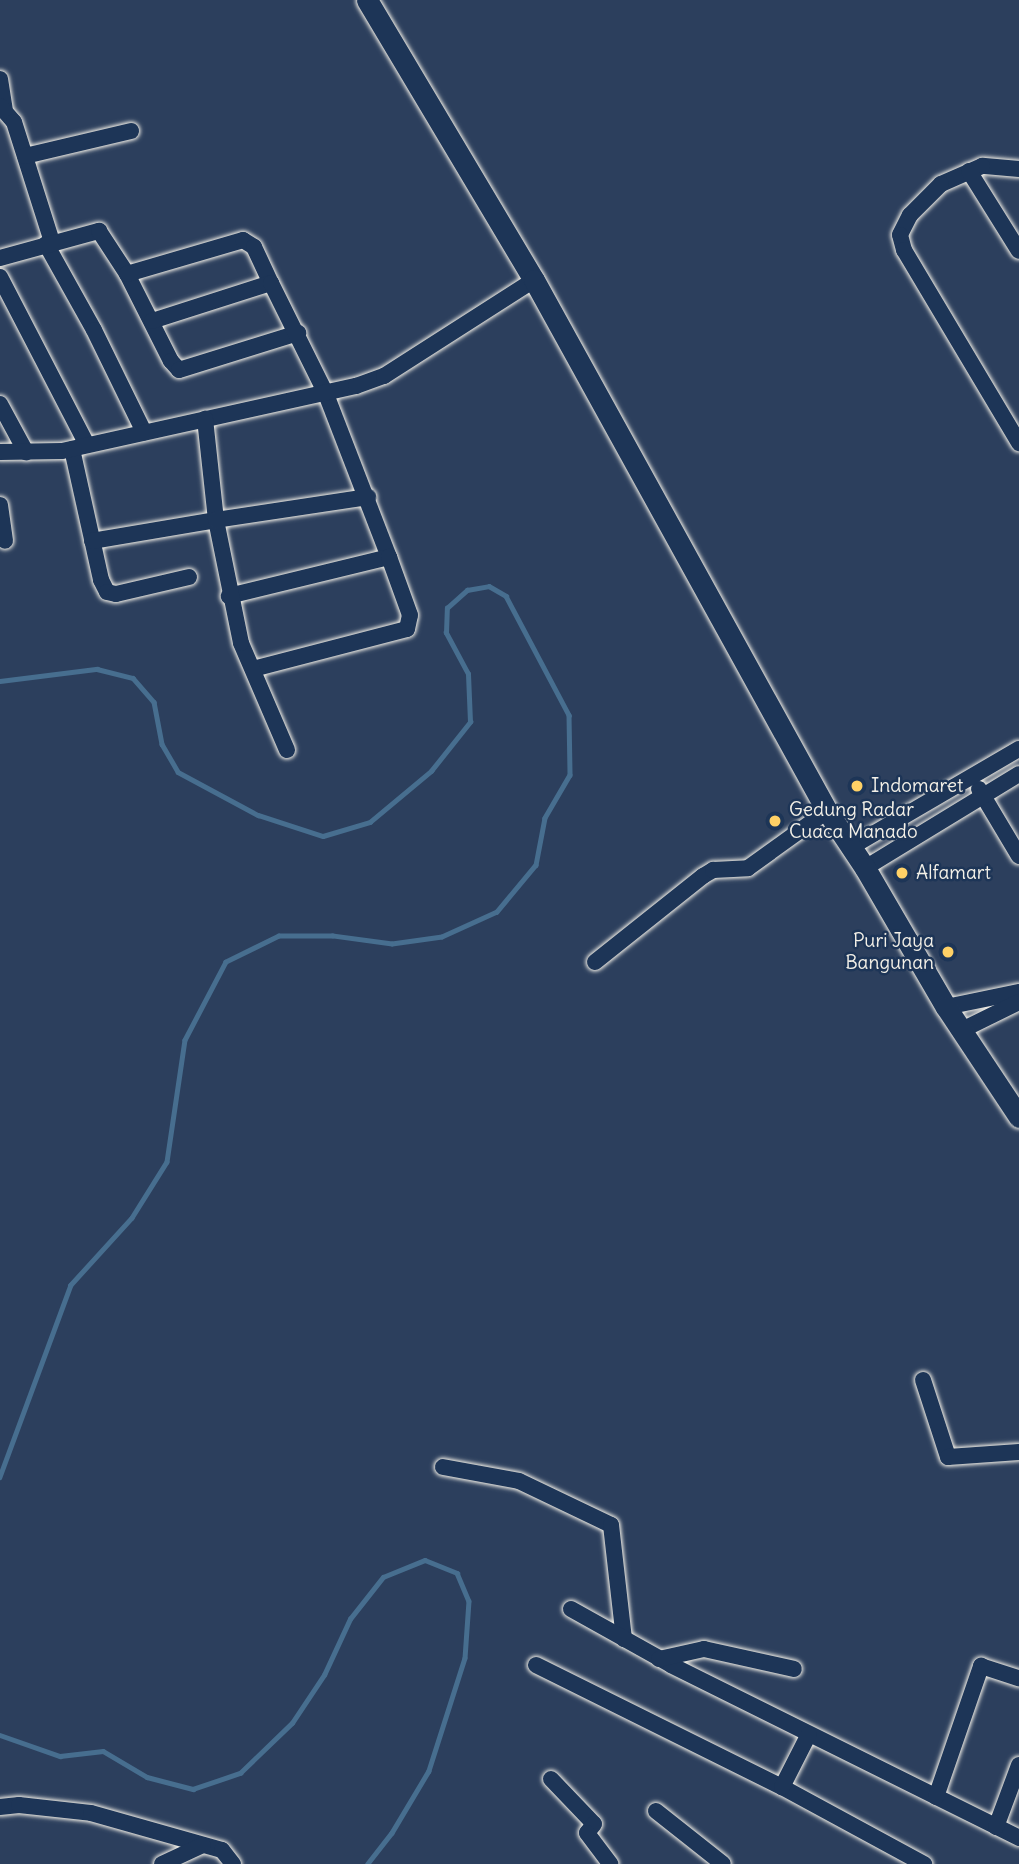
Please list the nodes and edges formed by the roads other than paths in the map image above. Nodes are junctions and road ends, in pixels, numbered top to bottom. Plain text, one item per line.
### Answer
1 (367, 0) edge
2 (0, 79) edge
3 (3, 108) edge
4 (131, 131) dead end
5 (25, 156) junction
6 (1019, 169) edge
7 (969, 171) junction
8 (49, 243) junction
9 (1019, 251) edge
10 (0, 258) edge
11 (127, 274) junction
12 (0, 277) edge
13 (534, 280) junction
14 (271, 283) junction
15 (152, 321) junction
16 (298, 333) junction
17 (326, 394) junction
18 (0, 404) edge
19 (205, 419) junction
20 (144, 432) junction
21 (1019, 443) edge
22 (80, 447) junction
23 (0, 452) edge
24 (26, 452) junction
25 (368, 497) junction
26 (0, 505) edge
27 (216, 520) junction
28 (5, 541) dead end
29 (92, 541) junction
30 (389, 557) junction
31 (189, 577) dead end
32 (229, 596) junction
33 (253, 669) junction
34 (1019, 749) edge
35 (287, 750) dead end
36 (1019, 774) edge
37 (972, 778) junction
38 (984, 796) junction
39 (827, 811) junction
40 (851, 846) junction
41 (1019, 856) edge
42 (865, 868) junction
43 (595, 962) dead end
44 (1019, 992) edge
45 (1019, 1002) edge
46 (946, 1007) junction
47 (962, 1030) junction
48 (1019, 1118) edge
49 (923, 1380) dead end
50 (1019, 1452) edge
51 (443, 1467) dead end
52 (571, 1609) dead end
53 (624, 1639) junction
54 (659, 1659) junction
55 (536, 1665) dead end
56 (794, 1669) dead end
57 (1019, 1678) edge
58 (808, 1734) junction
59 (1019, 1765) edge
60 (551, 1779) dead end
61 (782, 1787) junction
62 (936, 1797) junction
63 (0, 1807) edge
64 (656, 1811) dead end
65 (996, 1827) junction
66 (1019, 1838) edge
67 (203, 1845) junction
68 (162, 1864) edge
69 (233, 1864) edge
70 (610, 1864) edge
71 (723, 1864) edge
72 (924, 1864) edge

1 - 13 street
2 - 3 street
3 - 5 street
4 - 5 street
5 - 8 street
6 - 7 street
7 - 9 street
7 - 21 street
8 - 10 street
8 - 11 street
8 - 20 street
11 - 14 street
11 - 15 street
12 - 22 street
13 - 17 street
13 - 39 street
14 - 15 street
14 - 16 street
15 - 16 street
16 - 17 street
17 - 19 street
17 - 25 street
18 - 24 street
19 - 20 street
19 - 27 street
20 - 22 street
22 - 24 street
22 - 29 street
23 - 24 street
25 - 27 street
25 - 30 street
26 - 28 street
27 - 29 street
27 - 32 street
29 - 31 street
30 - 32 street
30 - 33 street
32 - 33 street
33 - 35 street
34 - 37 street
36 - 38 street
37 - 38 street
37 - 40 street
38 - 41 street
38 - 42 street
39 - 40 street
39 - 43 street
40 - 42 street
42 - 46 street
44 - 46 street
45 - 47 street
46 - 47 street
47 - 48 street
49 - 50 street
51 - 53 street
52 - 53 street
53 - 54 street
54 - 56 street
54 - 58 street
55 - 61 street
57 - 62 street
58 - 61 street
58 - 62 street
59 - 65 street
60 - 70 street
61 - 72 street
62 - 65 street
63 - 67 street
64 - 71 street
65 - 66 street
67 - 68 street
67 - 69 street

